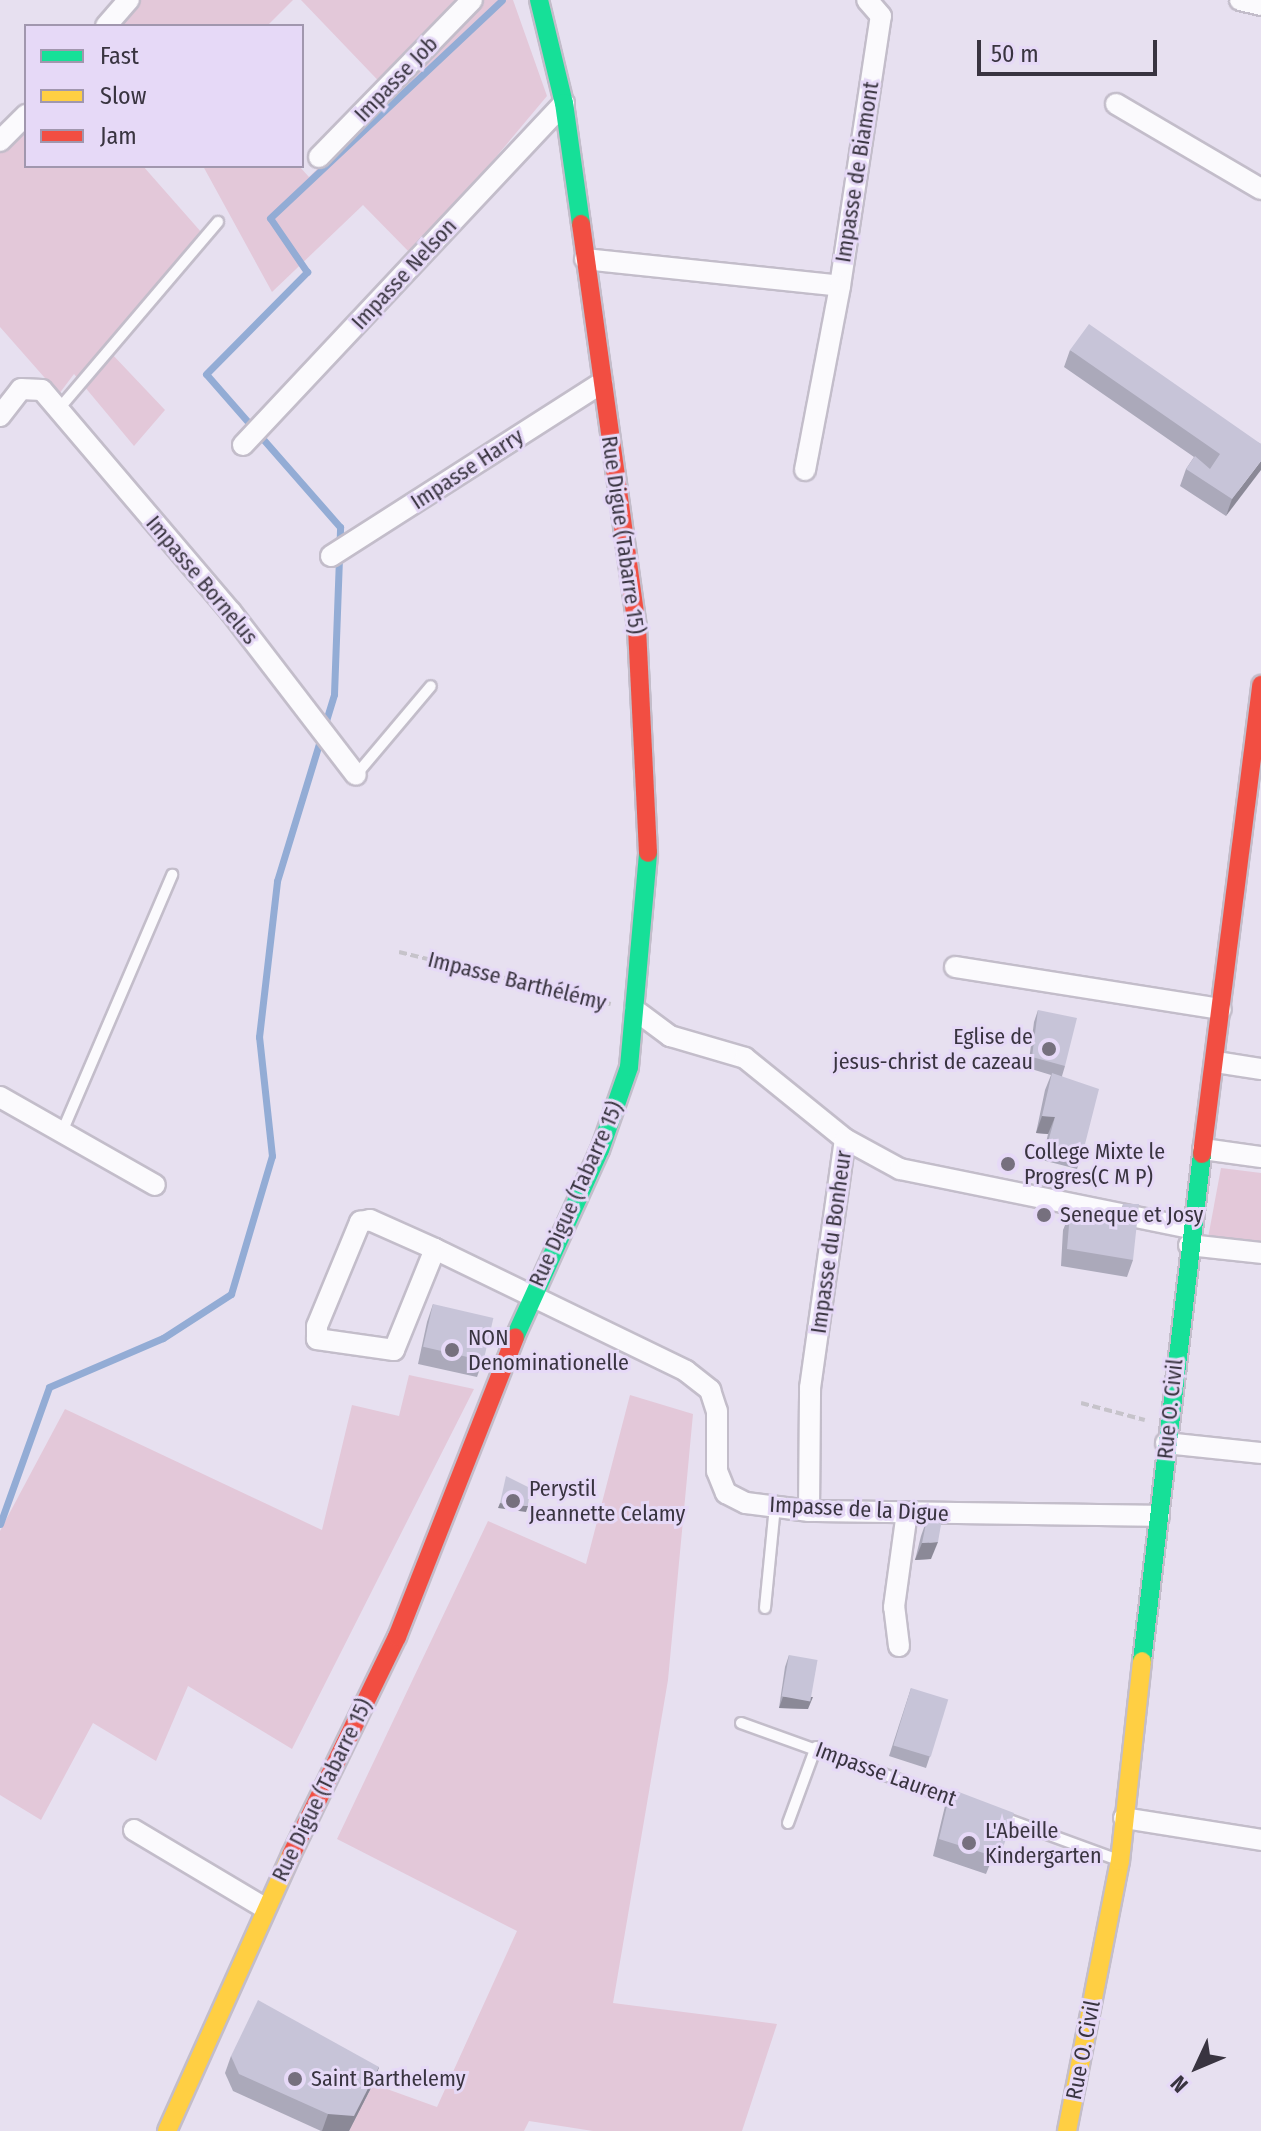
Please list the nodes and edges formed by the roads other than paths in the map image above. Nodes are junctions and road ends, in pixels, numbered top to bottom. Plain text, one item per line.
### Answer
1 (129, 0) edge
2 (472, 0) edge
3 (539, 0) edge
4 (867, 0) edge
5 (1240, 0) edge
6 (1261, 5) edge
7 (108, 24) edge
8 (564, 103) junction
9 (1116, 104) dead end
10 (24, 117) edge
11 (0, 141) edge
12 (319, 157) dead end
13 (1261, 189) edge
14 (218, 222) dead end
15 (585, 259) junction
16 (840, 286) junction
17 (602, 383) junction
18 (58, 410) junction
19 (0, 416) edge
20 (243, 445) dead end
21 (805, 470) dead end
22 (331, 556) dead end
23 (1261, 685) edge
24 (431, 686) dead end
25 (356, 775) joint
26 (172, 875) dead end
27 (955, 967) dead end
28 (1221, 1009) junction
29 (635, 1010) junction
30 (1216, 1062) junction
31 (1261, 1069) edge
32 (0, 1097) edge
33 (62, 1132) junction
34 (845, 1139) junction
35 (1203, 1149) junction
36 (1261, 1157) edge
37 (155, 1185) dead end
38 (1190, 1236) junction
39 (435, 1249) junction
40 (1261, 1253) edge
41 (531, 1297) junction
42 (1166, 1434) junction
43 (1261, 1453) edge
44 (775, 1506) junction
45 (809, 1511) junction
46 (907, 1512) junction
47 (1159, 1516) junction
48 (765, 1608) dead end
49 (899, 1646) dead end
50 (741, 1723) dead end
51 (816, 1747) junction
52 (975, 1807) edge
53 (990, 1812) edge
54 (1124, 1818) junction
55 (788, 1823) dead end
56 (134, 1830) dead end
57 (1261, 1840) edge
58 (1120, 1861) junction
59 (265, 1908) junction
60 (167, 2131) edge
61 (1067, 2131) edge

1 - 7 street
2 - 12 street, Impasse Job
3 - 8 street, Rue Digue (Tabarre 15)
4 - 16 street, Impasse de Biamont
5 - 6 street
8 - 15 street, Rue Digue (Tabarre 15)
8 - 20 street, Impasse Nelson
9 - 13 street
10 - 11 street
14 - 18 lane
15 - 16 street, Impasse de Biamont
15 - 17 street, Rue Digue (Tabarre 15)
16 - 21 street
17 - 22 street, Impasse Harry
17 - 29 street, Rue Digue (Tabarre 15)
18 - 19 street, Impasse Bornelus
18 - 25 street, Impasse Bornelus
23 - 28 street, Rue O. Civil
24 - 25 lane
26 - 33 lane
27 - 28 street
28 - 30 street, Rue O. Civil
29 - 34 street
29 - 41 street, Rue Digue (Tabarre 15)
30 - 31 street
30 - 35 street, Rue O. Civil
32 - 33 street
33 - 37 street
34 - 38 street, Impasse du Bonheur
34 - 45 street, Impasse du Bonheur
35 - 36 street
35 - 38 street, Rue O. Civil
38 - 40 street, Impasse du Bonheur
38 - 42 street, Rue O. Civil
39 - 39 street
39 - 41 street
41 - 44 street, Impasse de la Digue
41 - 59 street, Rue Digue (Tabarre 15)
42 - 43 street
42 - 47 street, Rue O. Civil
44 - 45 street, Impasse de la Digue
44 - 48 lane
45 - 46 street, Impasse de la Digue
46 - 47 street, Impasse de la Digue
46 - 49 street
47 - 54 street, Rue O. Civil
50 - 51 lane, Impasse Laurent
51 - 52 lane, Impasse Laurent
51 - 55 lane
53 - 58 lane
54 - 57 street
54 - 58 street, Rue O. Civil
56 - 59 street
58 - 61 street, Rue O. Civil
59 - 60 street, Rue Digue (Tabarre 15)

